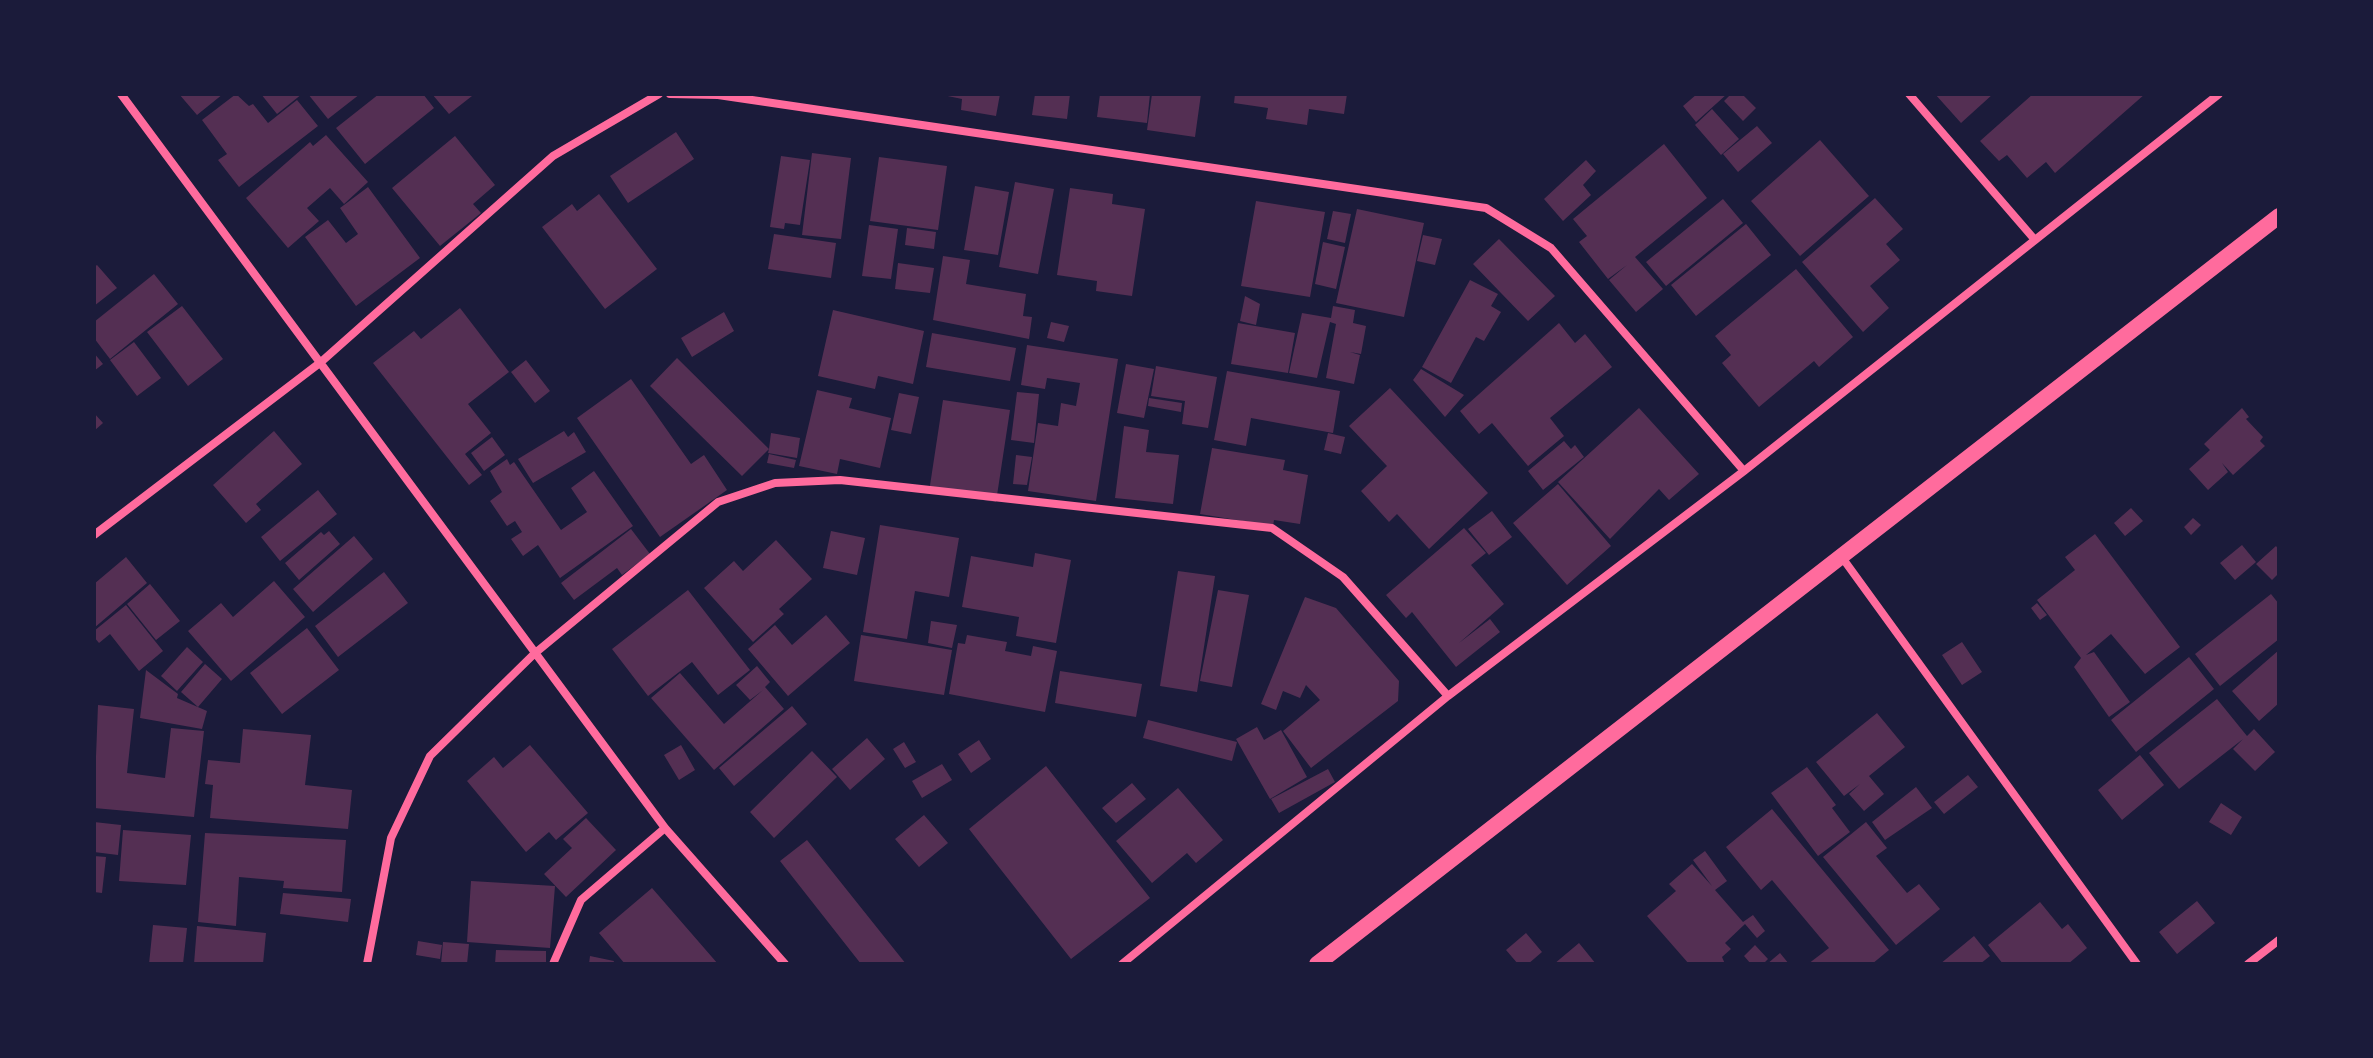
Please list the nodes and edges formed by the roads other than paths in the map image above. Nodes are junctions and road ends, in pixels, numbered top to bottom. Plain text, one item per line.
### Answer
1 (121, 94) edge
2 (659, 94) edge
3 (670, 94) edge
4 (1909, 94) edge
5 (2219, 94) edge
6 (2279, 216) edge
7 (2035, 240) junction
8 (321, 362) junction
9 (1744, 471) junction
10 (94, 535) edge
11 (1841, 556) junction
12 (534, 654) junction
13 (1448, 696) junction
14 (665, 828) junction
15 (2279, 940) edge
16 (367, 964) edge
17 (553, 964) edge
18 (785, 964) edge
19 (1122, 964) edge
20 (1317, 964) edge
21 (2137, 964) edge
22 (2248, 964) edge

1 - 8 street
2 - 8 street
3 - 9 street
4 - 7 street
5 - 7 street
6 - 11 main road
7 - 9 street
8 - 10 street
8 - 12 street
9 - 13 street
11 - 20 main road
11 - 21 street
12 - 13 street
12 - 14 street
12 - 16 street
13 - 19 street
14 - 17 street
14 - 18 street
15 - 22 street

